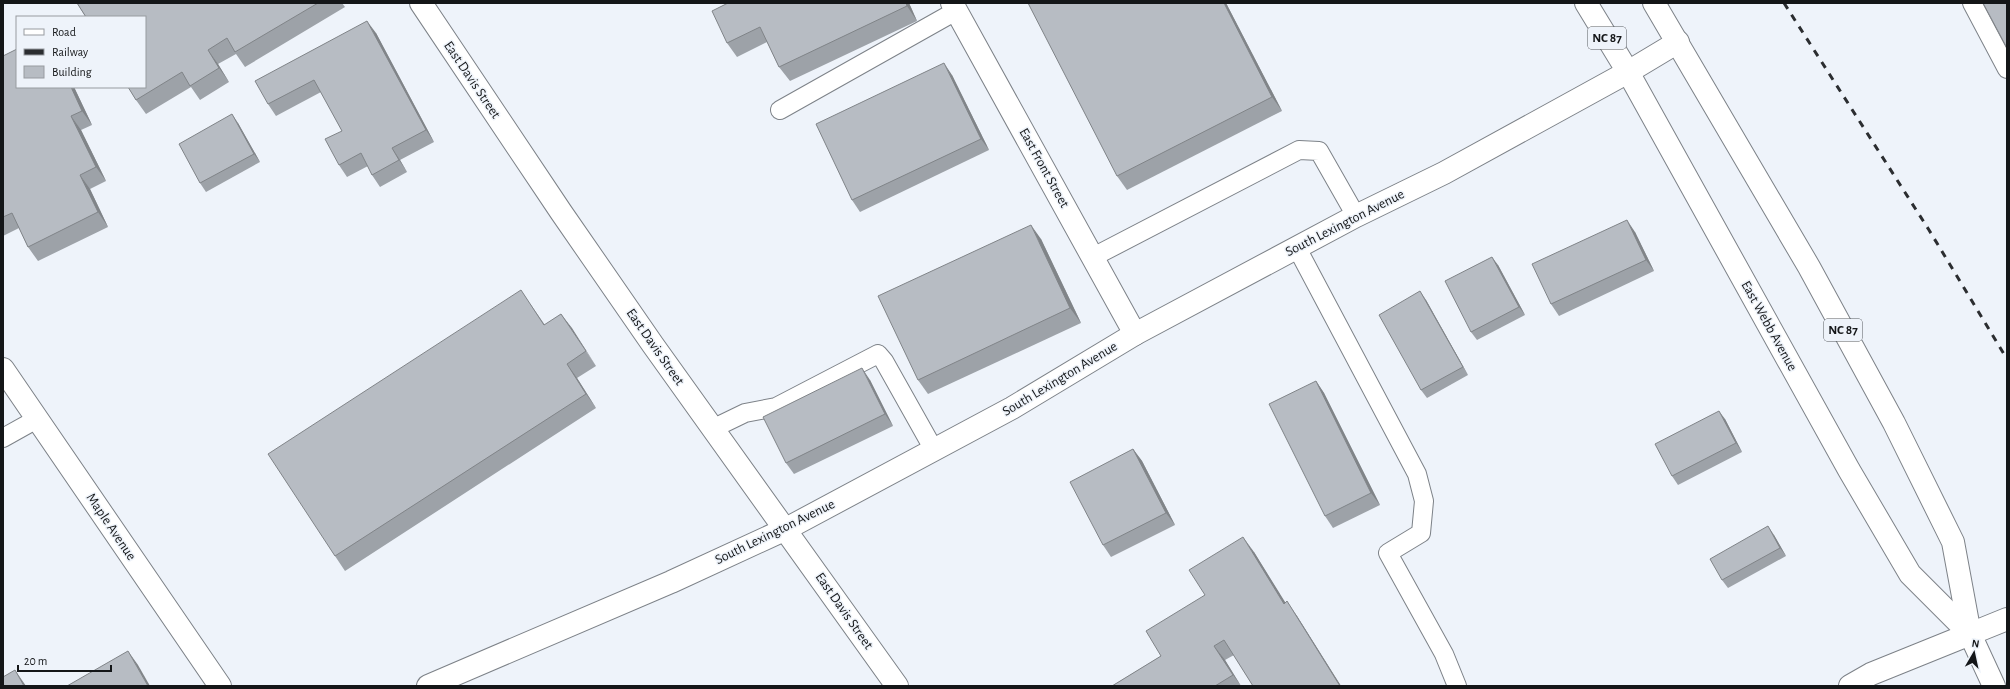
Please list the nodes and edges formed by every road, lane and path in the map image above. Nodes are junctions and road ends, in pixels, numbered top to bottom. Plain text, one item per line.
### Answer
1 (421, 3) edge
2 (1586, 3) edge
3 (1654, 3) edge
4 (1972, 3) edge
5 (954, 7) edge
6 (1678, 42) junction
7 (2007, 69) edge
8 (1628, 72) junction
9 (780, 110) dead end
10 (1356, 216) junction
11 (1297, 248) junction
12 (1093, 257) junction
13 (1135, 334) junction
14 (3, 368) edge
15 (37, 419) junction
16 (714, 428) junction
17 (3, 438) edge
18 (934, 450) junction
19 (786, 529) junction
20 (2007, 619) edge
21 (1970, 634) junction
22 (220, 686) edge
23 (428, 686) edge
24 (897, 686) edge
25 (1457, 686) edge
26 (1850, 686) edge
27 (1994, 686) edge

1 - 16 main road, East Davis Street
2 - 8 main road, East Webb Avenue / NC 87
3 - 6 main road, East Webb Avenue / NC 87
4 - 7 lane
5 - 9 lane
5 - 12 main road, East Front Street
6 - 8 main road, South Lexington Avenue
6 - 21 main road, East Webb Avenue / NC 87
8 - 10 main road, South Lexington Avenue
8 - 21 main road, East Webb Avenue / NC 87
10 - 11 main road, South Lexington Avenue
10 - 12 lane
11 - 13 main road, South Lexington Avenue
11 - 25 lane
12 - 13 main road, East Front Street
13 - 18 main road, South Lexington Avenue
14 - 15 main road, Maple Avenue
15 - 17 lane
15 - 22 main road, Maple Avenue
16 - 18 lane
16 - 19 main road, East Davis Street
18 - 19 main road, South Lexington Avenue
19 - 23 main road, South Lexington Avenue
19 - 24 main road, East Davis Street
20 - 21 main road
21 - 26 main road
21 - 27 main road, East Webb Avenue / NC 87

